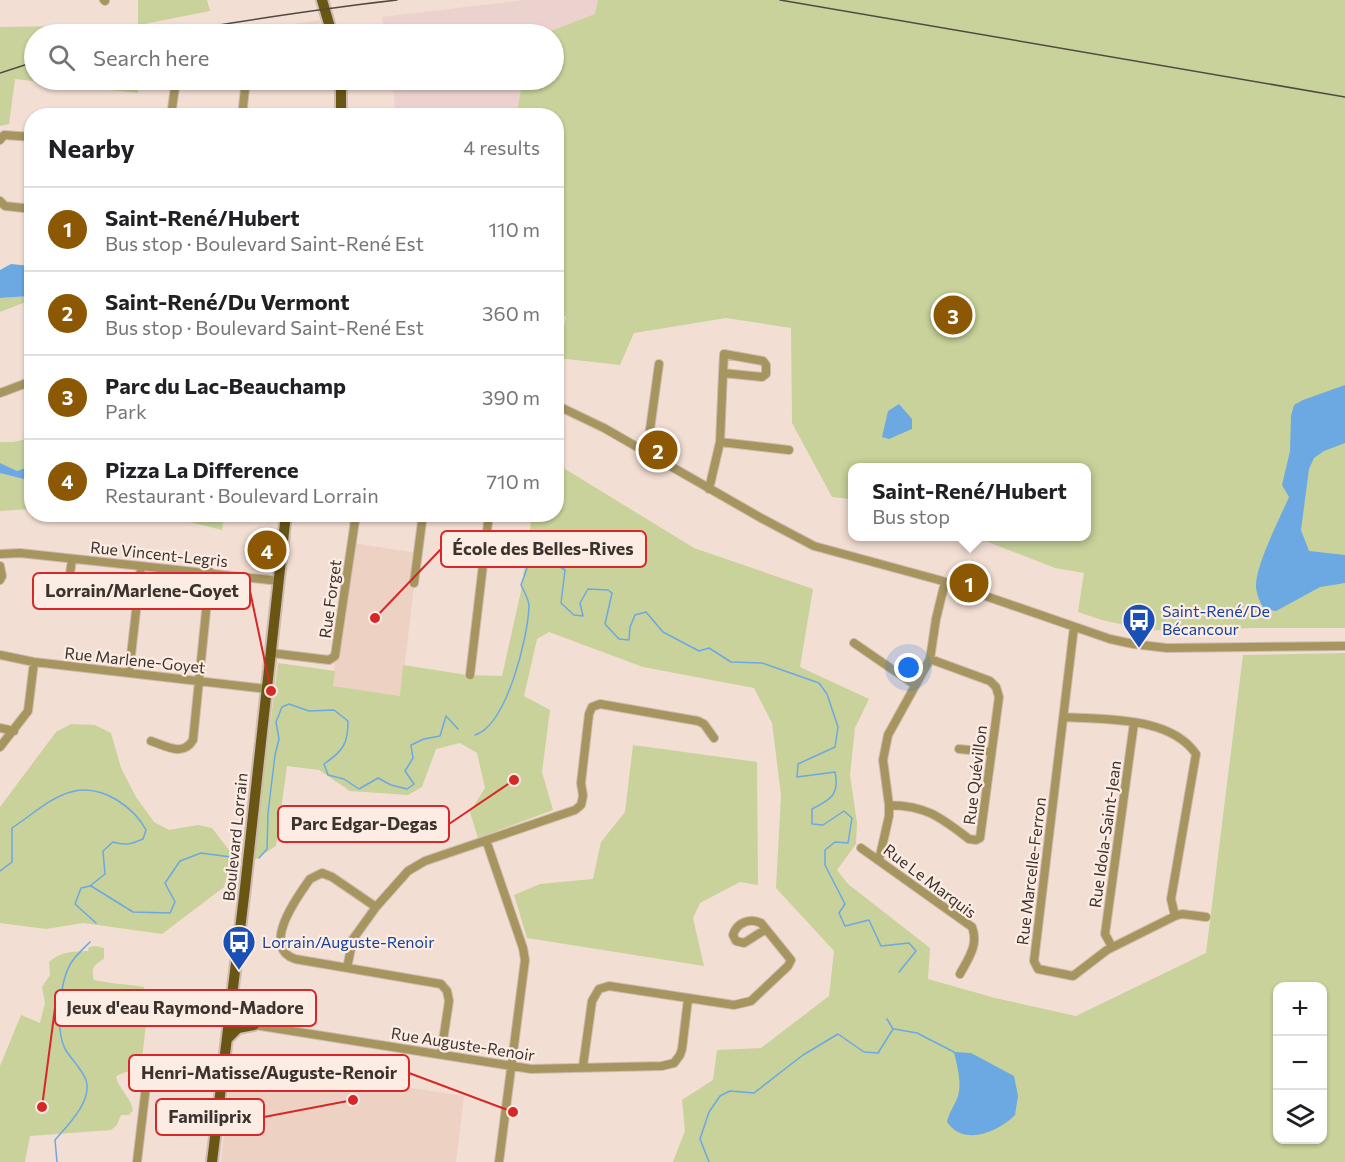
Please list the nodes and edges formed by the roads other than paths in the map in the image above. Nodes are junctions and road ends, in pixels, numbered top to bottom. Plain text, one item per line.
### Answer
1 (322, 0) edge
2 (329, 24) edge
3 (175, 90) edge
4 (245, 90) edge
5 (341, 90) edge
6 (172, 108) edge
7 (243, 108) edge
8 (341, 108) edge
9 (24, 136) edge
10 (0, 140) edge
11 (0, 201) edge
12 (24, 208) edge
13 (659, 364) dead end
14 (723, 373) junction
15 (24, 384) edge
16 (0, 393) edge
17 (564, 409) edge
18 (720, 442) junction
19 (789, 450) dead end
20 (647, 451) junction
21 (709, 489) junction
22 (285, 522) edge
23 (355, 522) edge
24 (422, 522) edge
25 (488, 522) edge
26 (0, 554) edge
27 (72, 559) junction
28 (0, 566) edge
29 (141, 567) junction
30 (210, 572) junction
31 (0, 580) edge
32 (279, 581) junction
33 (945, 582) junction
34 (414, 583) dead end
35 (68, 589) dead end
36 (1074, 627) junction
37 (854, 643) dead end
38 (1345, 646) edge
39 (271, 653) junction
40 (0, 655) edge
41 (930, 659) junction
42 (34, 662) junction
43 (129, 673) junction
44 (470, 675) dead end
45 (198, 680) junction
46 (915, 686) junction
47 (267, 689) junction
48 (1064, 717) junction
49 (1134, 723) junction
50 (0, 728) edge
51 (14, 731) junction
52 (714, 738) dead end
53 (151, 741) dead end
54 (0, 747) edge
55 (960, 749) dead end
56 (990, 752) junction
57 (889, 805) junction
58 (486, 840) junction
59 (861, 848) dead end
60 (879, 860) junction
61 (376, 907) junction
62 (1175, 916) junction
63 (1206, 917) dead end
64 (766, 929) dead end
65 (1112, 947) junction
66 (347, 968) junction
67 (960, 974) dead end
68 (688, 999) junction
69 (230, 1004) junction
70 (254, 1025) junction
71 (226, 1041) junction
72 (441, 1054) junction
73 (149, 1061) dead end
74 (512, 1065) junction
75 (583, 1066) junction
76 (136, 1162) edge
77 (212, 1162) edge
78 (499, 1162) edge

1 - 2 main road
3 - 6 street
4 - 7 street
5 - 8 main road
9 - 10 street
11 - 12 street
13 - 20 street
14 - 14 street
14 - 18 street
15 - 16 street
17 - 20 street
18 - 19 street
18 - 21 street
20 - 21 street
21 - 33 street
22 - 32 main road, Boulevard Lorrain
23 - 39 street, Rue Forget
24 - 34 street
25 - 44 street
26 - 27 street, Rue Vincent-Legris
27 - 29 street, Rue Vincent-Legris
27 - 35 street, Rue Vincent-Legris
28 - 31 street
29 - 30 street, Rue Vincent-Legris
29 - 43 street
30 - 32 street, Rue Vincent-Legris
30 - 45 street
32 - 39 main road, Boulevard Lorrain
33 - 36 street
33 - 41 street
36 - 38 street
36 - 48 street, Rue Marcelle-Ferron
37 - 46 street
39 - 47 main road, Boulevard Lorrain
40 - 42 street, Rue Marlene-Goyet
41 - 46 street
41 - 56 street, Rue Quévillon
42 - 43 street, Rue Marlene-Goyet
42 - 51 street
43 - 45 street, Rue Marlene-Goyet
45 - 47 street, Rue Marlene-Goyet
45 - 53 street
46 - 57 street
47 - 69 main road, Boulevard Lorrain
48 - 49 street
48 - 65 street, Rue Marcelle-Ferron
49 - 62 street
49 - 65 street, Rue Idola-Saint-Jean
50 - 51 street
51 - 54 street
52 - 58 street
55 - 56 street
56 - 57 street, Rue Quévillon
57 - 60 street
58 - 61 street
58 - 74 street
59 - 60 street, Rue Le Marquis
60 - 67 street, Rue Le Marquis
61 - 66 street
61 - 66 street
62 - 63 street, Rue Marcelle-Ferron
62 - 65 street, Rue Marcelle-Ferron
64 - 68 street
66 - 72 street
68 - 75 street, Rue Auguste-Renoir
68 - 75 street
69 - 70 main road
69 - 71 main road, Boulevard Lorrain
70 - 71 main road
70 - 72 street, Rue Auguste-Renoir
71 - 77 main road, Boulevard Lorrain
72 - 74 street, Rue Auguste-Renoir
73 - 76 street
74 - 75 street, Rue Auguste-Renoir
74 - 78 street

